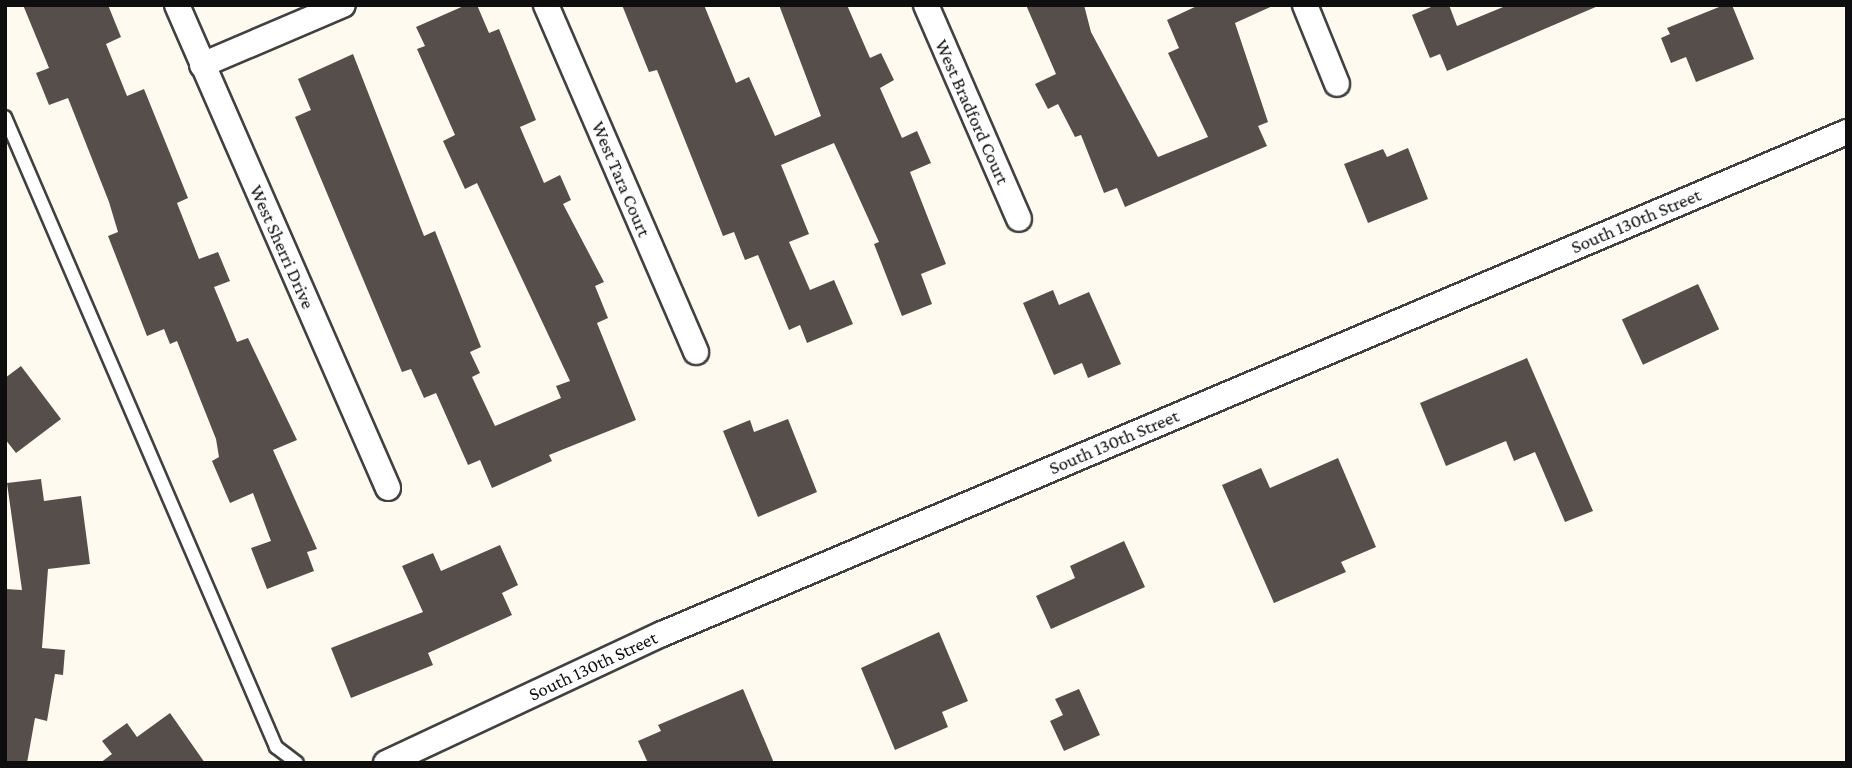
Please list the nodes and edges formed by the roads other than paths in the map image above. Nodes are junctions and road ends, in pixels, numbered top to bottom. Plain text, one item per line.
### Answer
1 (177, 5) edge
2 (343, 5) edge
3 (546, 5) edge
4 (926, 5) edge
5 (1304, 5) edge
6 (202, 65) junction
7 (1337, 84) dead end
8 (5, 117) edge
9 (1847, 132) edge
10 (1019, 219) dead end
11 (696, 352) dead end
12 (388, 488) dead end
13 (297, 763) edge
14 (386, 763) edge

1 - 6 street, West Sherri Drive
2 - 6 street
3 - 11 street, West Tara Court
4 - 10 street, West Bradford Court
5 - 7 street
6 - 12 street, West Sherri Drive
8 - 13 lane
9 - 14 street, South 130th Street

